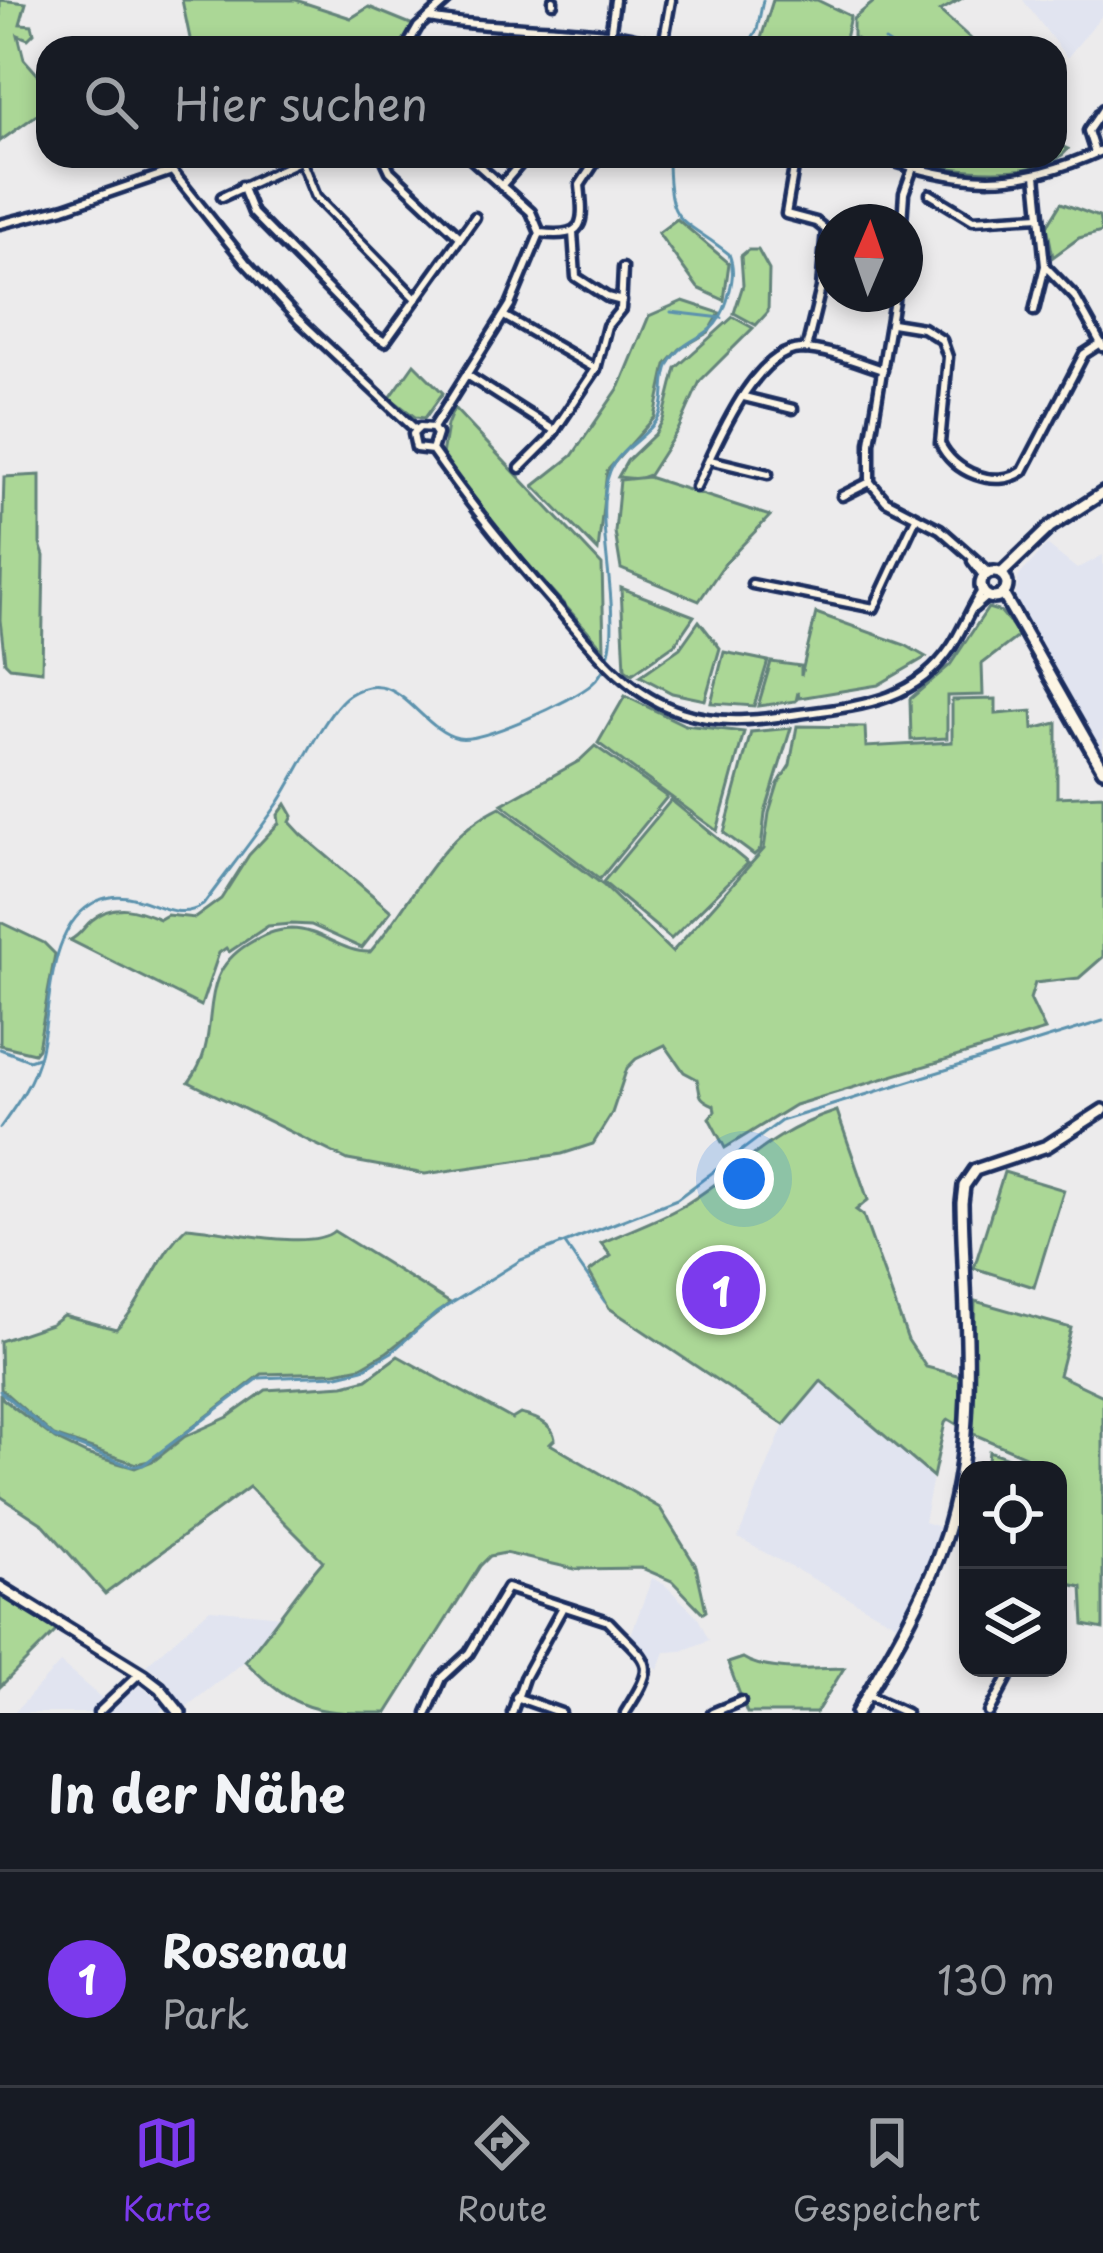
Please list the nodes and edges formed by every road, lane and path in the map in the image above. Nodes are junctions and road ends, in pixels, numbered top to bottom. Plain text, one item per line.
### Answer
1 (448, 0) edge
2 (615, 0) edge
3 (671, 0) edge
4 (429, 18) junction
5 (413, 36) edge
6 (610, 36) joint
7 (667, 36) edge
8 (1103, 109) edge
9 (1099, 151) edge
10 (1067, 163) edge
11 (283, 168) edge
12 (304, 168) edge
13 (389, 168) edge
14 (482, 168) edge
15 (516, 168) edge
16 (591, 168) edge
17 (794, 168) edge
18 (913, 168) joint
19 (1054, 168) edge
20 (1036, 175) junction
21 (501, 185) junction
22 (242, 186) junction
23 (930, 194) dead end
24 (222, 197) dead end
25 (903, 204) edge
26 (1040, 216) junction
27 (475, 218) dead end
28 (0, 224) edge
29 (573, 232) junction
30 (540, 233) junction
31 (460, 237) junction
32 (1045, 266) junction
33 (623, 268) dead end
34 (417, 299) junction
35 (622, 301) junction
36 (1034, 311) dead end
37 (893, 312) edge
38 (504, 316) junction
39 (892, 323) junction
40 (1102, 345) edge
41 (806, 349) junction
42 (596, 369) junction
43 (883, 370) junction
44 (466, 374) junction
45 (743, 396) junction
46 (793, 409) dead end
47 (433, 428) junction
48 (416, 430) junction
49 (555, 431) junction
50 (432, 450) junction
51 (710, 460) junction
52 (520, 468) dead end
53 (768, 474) dead end
54 (870, 482) junction
55 (696, 487) dead end
56 (1103, 493) edge
57 (842, 496) dead end
58 (917, 517) junction
59 (995, 576) junction
60 (752, 584) dead end
61 (764, 586) junction
62 (992, 595) junction
63 (762, 598) dead end
64 (1103, 770) edge
65 (1103, 1110) edge
66 (0, 1587) edge
67 (562, 1607) junction
68 (140, 1673) junction
69 (1008, 1677) edge
70 (867, 1695) junction
71 (516, 1697) junction
72 (741, 1701) dead end
73 (98, 1713) edge
74 (180, 1713) edge
75 (427, 1713) edge
76 (512, 1713) edge
77 (561, 1713) edge
78 (625, 1713) edge
79 (712, 1713) edge
80 (857, 1713) edge
81 (906, 1713) edge
82 (989, 1713) edge

1 - 4 street
2 - 6 street
3 - 7 street
4 - 5 street
4 - 6 street
8 - 9 street
9 - 10 street
11 - 22 street
12 - 34 street
13 - 31 street
14 - 21 street
15 - 21 street
16 - 29 street
17 - 41 street
18 - 20 street
18 - 25 street
19 - 20 street
20 - 26 street
21 - 30 street
22 - 24 street
22 - 34 street
23 - 26 street
26 - 32 street
27 - 31 street
28 - 48 street
29 - 30 street
29 - 35 street
30 - 38 street
31 - 34 street
32 - 36 street
32 - 40 street
33 - 35 street
35 - 42 street
37 - 39 street
38 - 42 street
38 - 44 street
39 - 40 street
39 - 43 street
41 - 43 street
41 - 45 street
42 - 49 street
43 - 54 street
44 - 47 street
44 - 49 street
45 - 46 street
45 - 51 street
47 - 48 street
47 - 50 street
48 - 50 street
49 - 52 street
50 - 62 street
51 - 53 street
51 - 55 street
54 - 57 street
54 - 58 street
56 - 59 street
58 - 59 street
58 - 61 street
59 - 62 street
59 - 62 street
60 - 61 street
61 - 63 street
62 - 64 street
65 - 70 street
66 - 68 street
67 - 71 street
67 - 75 street
67 - 78 street
68 - 73 street
68 - 74 street
69 - 82 street
70 - 80 street
70 - 81 street
71 - 76 street
71 - 77 street
72 - 79 street

